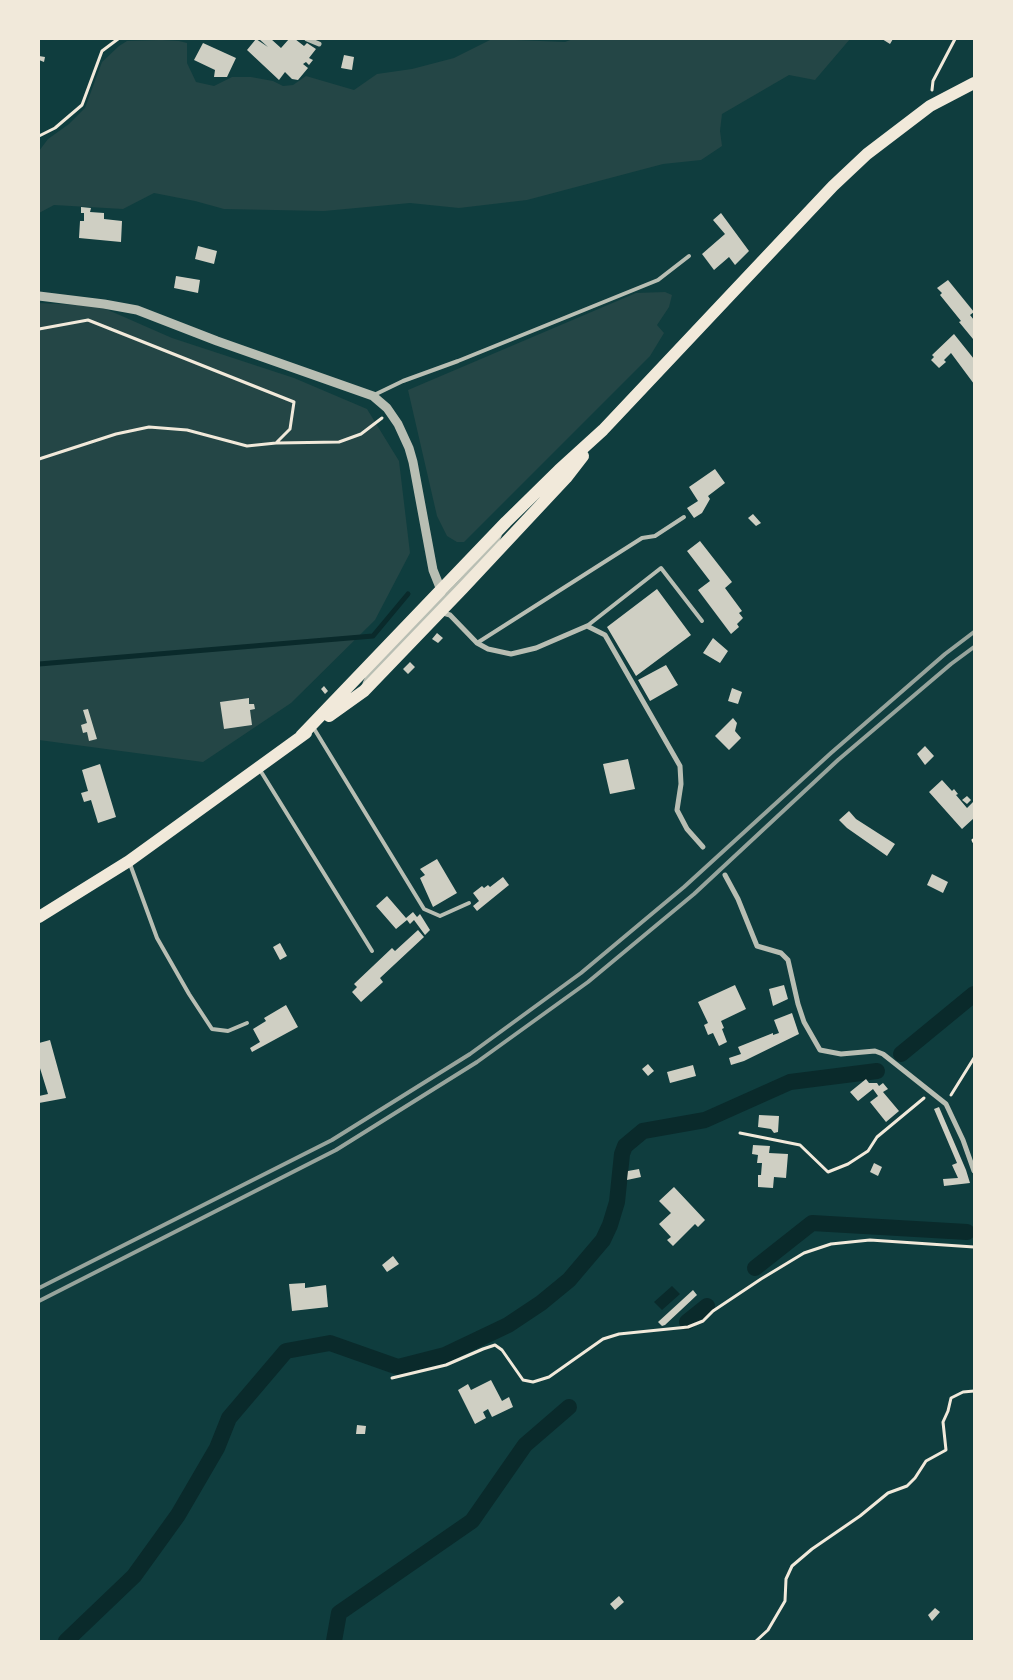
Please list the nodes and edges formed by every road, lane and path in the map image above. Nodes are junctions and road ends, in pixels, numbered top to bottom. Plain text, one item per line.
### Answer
1 (118, 39) edge
2 (307, 39) edge
3 (955, 39) edge
4 (318, 44) dead end
5 (974, 83) edge
6 (930, 106) junction
7 (39, 136) edge
8 (689, 256) dead end
9 (39, 296) edge
10 (39, 328) edge
11 (373, 396) junction
12 (390, 412) junction
13 (603, 430) junction
14 (276, 443) junction
15 (39, 458) edge
16 (684, 517) dead end
17 (448, 594) junction
18 (430, 612) junction
19 (702, 621) dead end
20 (587, 626) junction
21 (477, 643) junction
22 (313, 726) junction
23 (258, 768) junction
24 (703, 847) dead end
25 (130, 861) junction
26 (725, 875) dead end
27 (469, 903) dead end
28 (39, 917) edge
29 (372, 951) dead end
30 (247, 1022) dead end
31 (974, 1058) edge
32 (930, 1092) junction
33 (946, 1104) junction
34 (740, 1133) dead end
35 (974, 1171) edge
36 (974, 1248) edge
37 (392, 1378) dead end
38 (974, 1392) edge
39 (756, 1641) edge

1 - 7 path
2 - 4 street
3 - 6 path
5 - 6 main road
6 - 13 main road
8 - 11 lane
9 - 11 street
10 - 14 path
11 - 12 street
12 - 14 path
12 - 17 street
13 - 17 main road
13 - 17 main road
14 - 15 path
16 - 21 lane
17 - 18 main road
17 - 18 main road
18 - 21 street
18 - 22 main road
18 - 22 main road
19 - 20 lane
20 - 21 street
20 - 24 street
22 - 23 main road
22 - 27 lane
23 - 25 main road
23 - 29 lane
25 - 28 main road
25 - 30 lane
26 - 32 street
31 - 33 path
32 - 33 street
32 - 34 path
33 - 35 street
36 - 37 path
38 - 39 path

